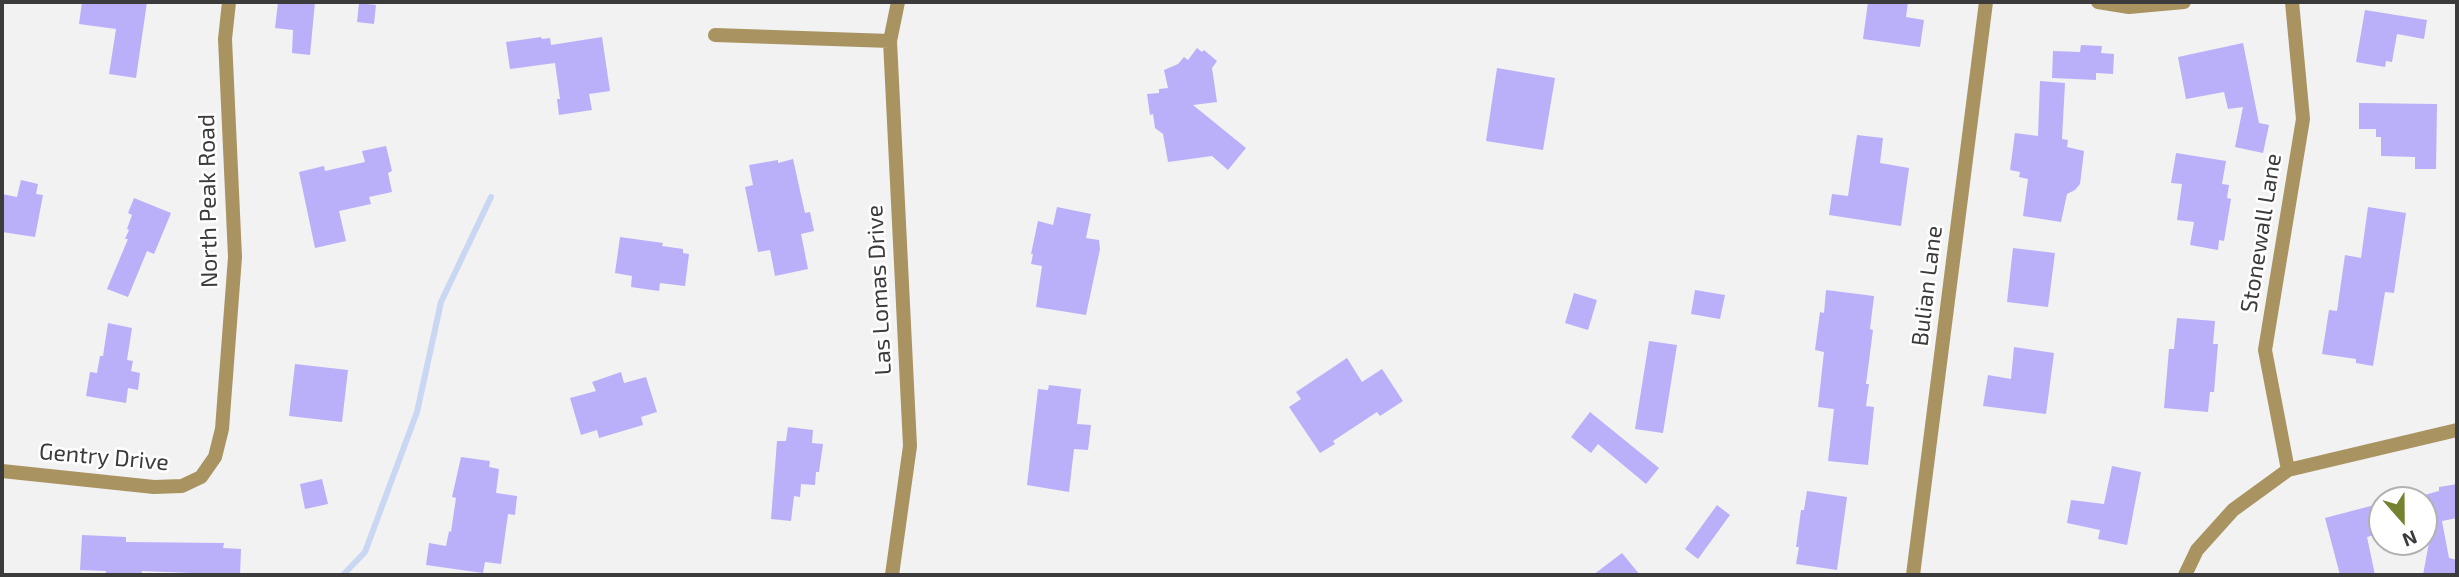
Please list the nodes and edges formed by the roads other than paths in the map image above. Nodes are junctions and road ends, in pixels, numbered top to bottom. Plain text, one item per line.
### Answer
1 (229, 2) edge
2 (898, 2) edge
3 (1986, 2) edge
4 (2098, 2) edge
5 (2184, 2) edge
6 (2292, 2) edge
7 (715, 35) dead end
8 (890, 41) junction
9 (2457, 430) edge
10 (2288, 470) junction
11 (2, 471) edge
12 (201, 477) joint
13 (892, 575) edge
14 (1913, 575) edge
15 (2186, 575) edge

1 - 12 street, North Peak Road
2 - 8 street, Las Lomas Drive
3 - 14 street, Bulian Lane
4 - 5 street
6 - 10 street, Stonewall Lane
7 - 8 street
8 - 13 street, Las Lomas Drive
9 - 10 street
10 - 15 street
11 - 12 street, Gentry Drive

